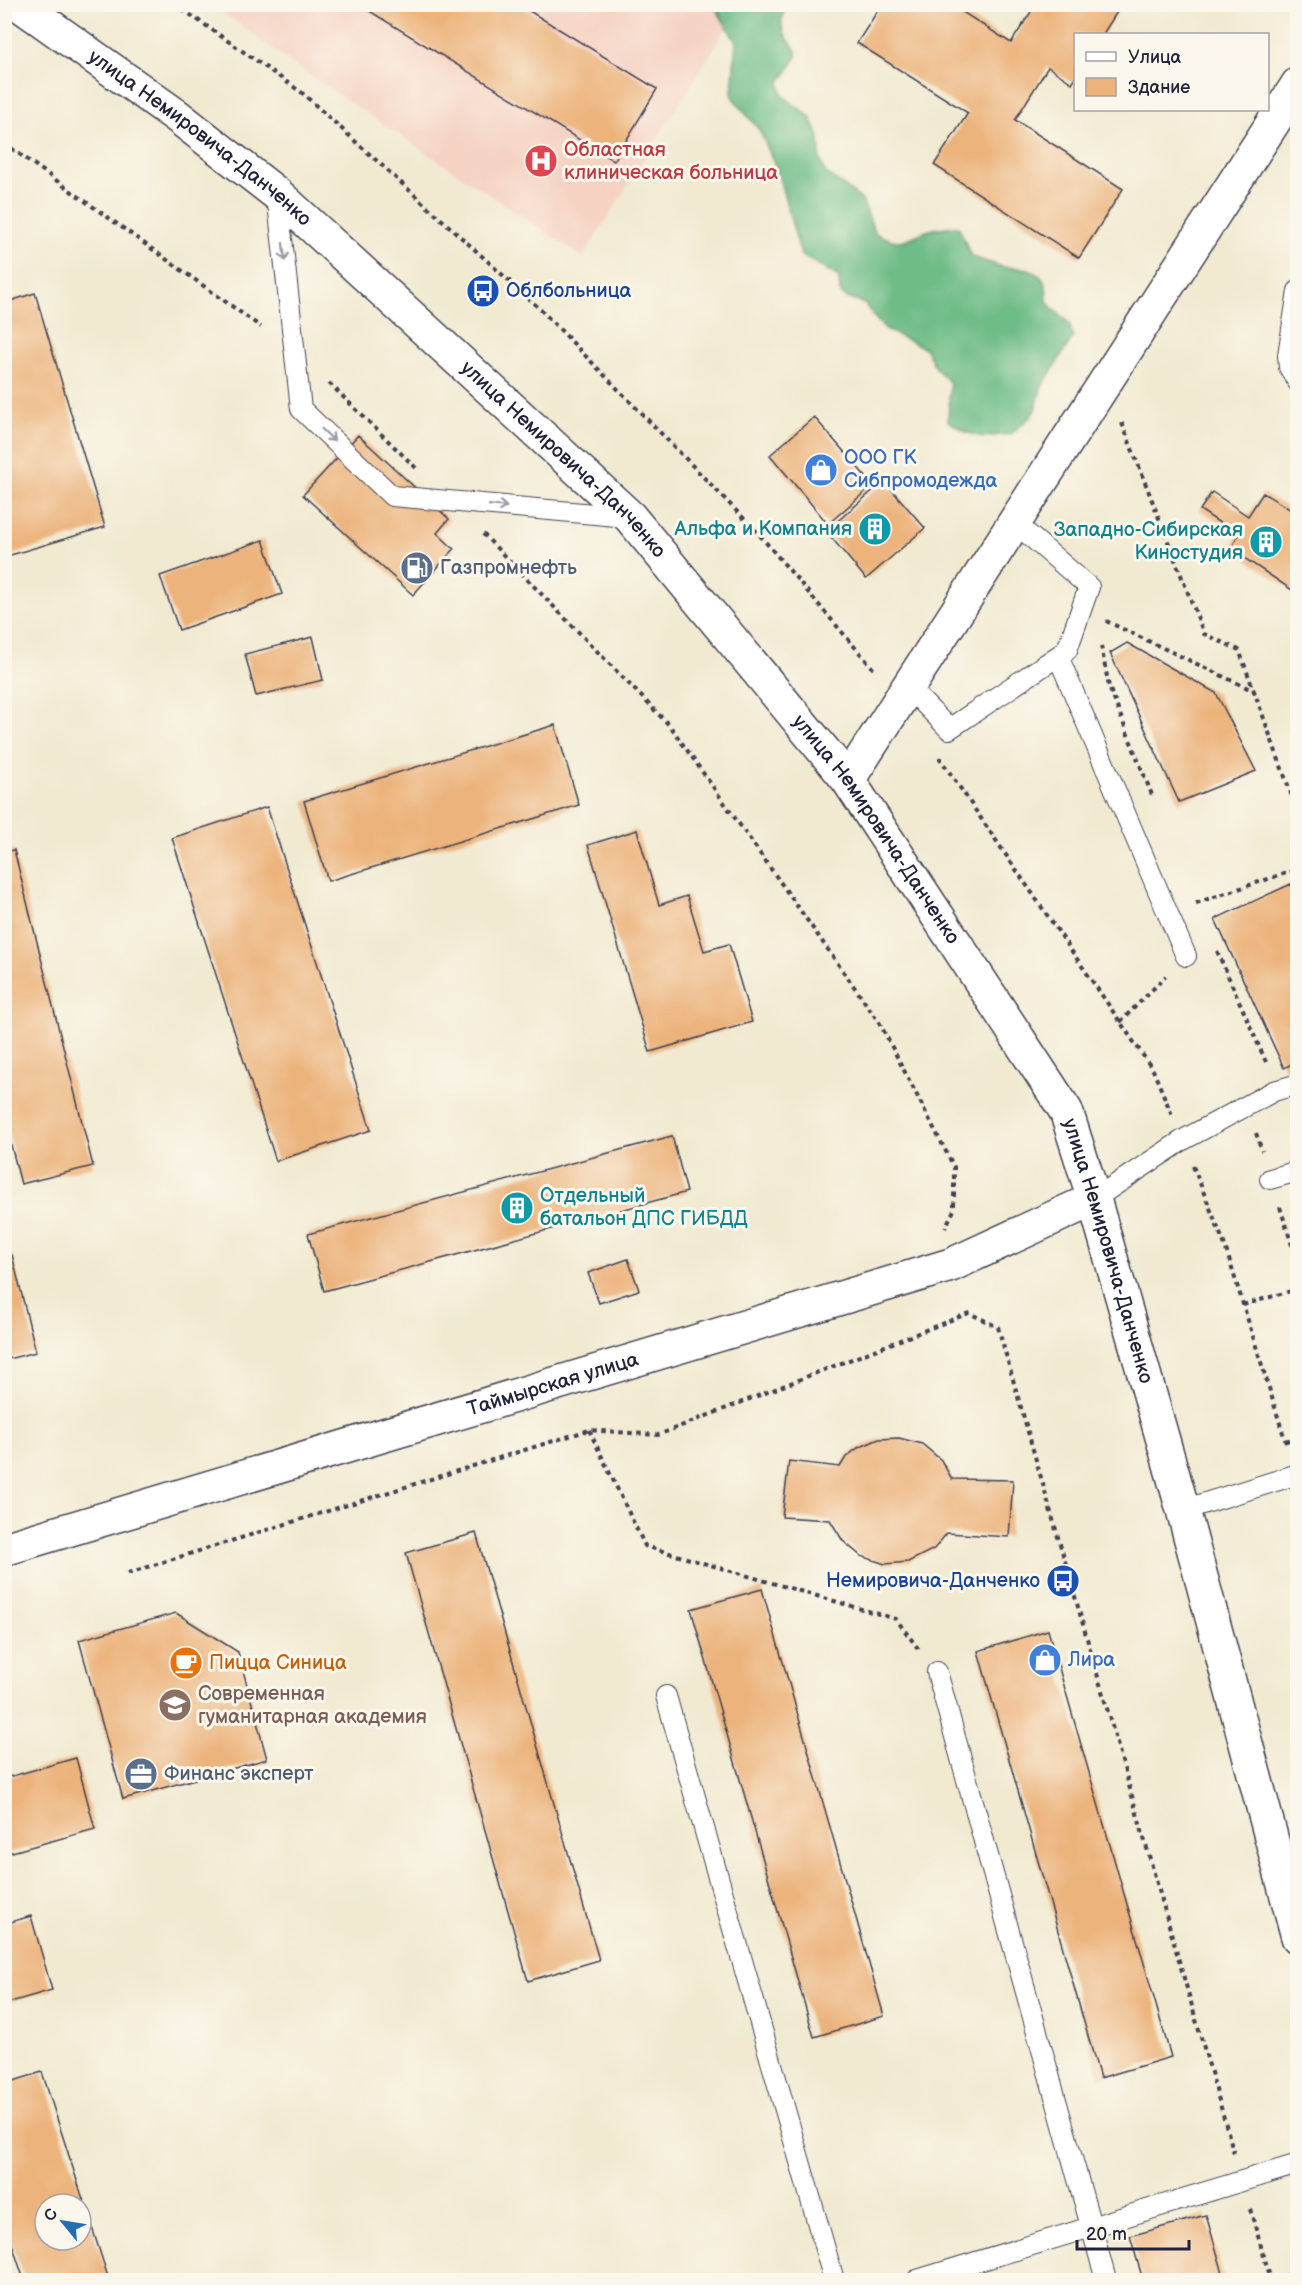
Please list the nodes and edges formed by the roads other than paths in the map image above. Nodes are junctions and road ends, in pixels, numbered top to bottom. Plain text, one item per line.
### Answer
1 (19, 4) edge
2 (1292, 101) edge
3 (277, 194) junction
4 (1298, 291) edge
5 (1298, 382) edge
6 (630, 517) junction
7 (1014, 522) junction
8 (1058, 656) junction
9 (904, 693) junction
10 (848, 780) junction
11 (1186, 956) dead end
12 (1298, 1084) edge
13 (1298, 1171) edge
14 (1270, 1179) dead end
15 (1094, 1199) junction
16 (1297, 1474) edge
17 (1183, 1510) junction
18 (4, 1549) edge
19 (937, 1672) road end
20 (666, 1696) dead end
21 (1298, 1937) edge
22 (1298, 2164) edge
23 (1092, 2227) junction
24 (834, 2280) edge
25 (917, 2280) edge
26 (1106, 2280) edge

1 - 3 main road, улица Немировича-Данченко
2 - 7 main road
3 - 6 main road, улица Немировича-Данченко
3 -> 6 lane
4 - 5 lane
6 - 10 main road, улица Немировича-Данченко
7 - 8 lane
7 - 9 main road
8 - 9 lane
8 - 11 lane
9 - 10 main road
10 - 15 main road, улица Немировича-Данченко
12 - 15 lane
13 - 14 lane
15 - 17 main road, улица Немировича-Данченко
15 - 18 main road, Таймырская улица
16 - 17 lane
17 - 21 main road, улица Немировича-Данченко
19 - 23 lane
20 - 24 lane
22 - 23 lane
23 - 25 lane
23 - 26 lane

